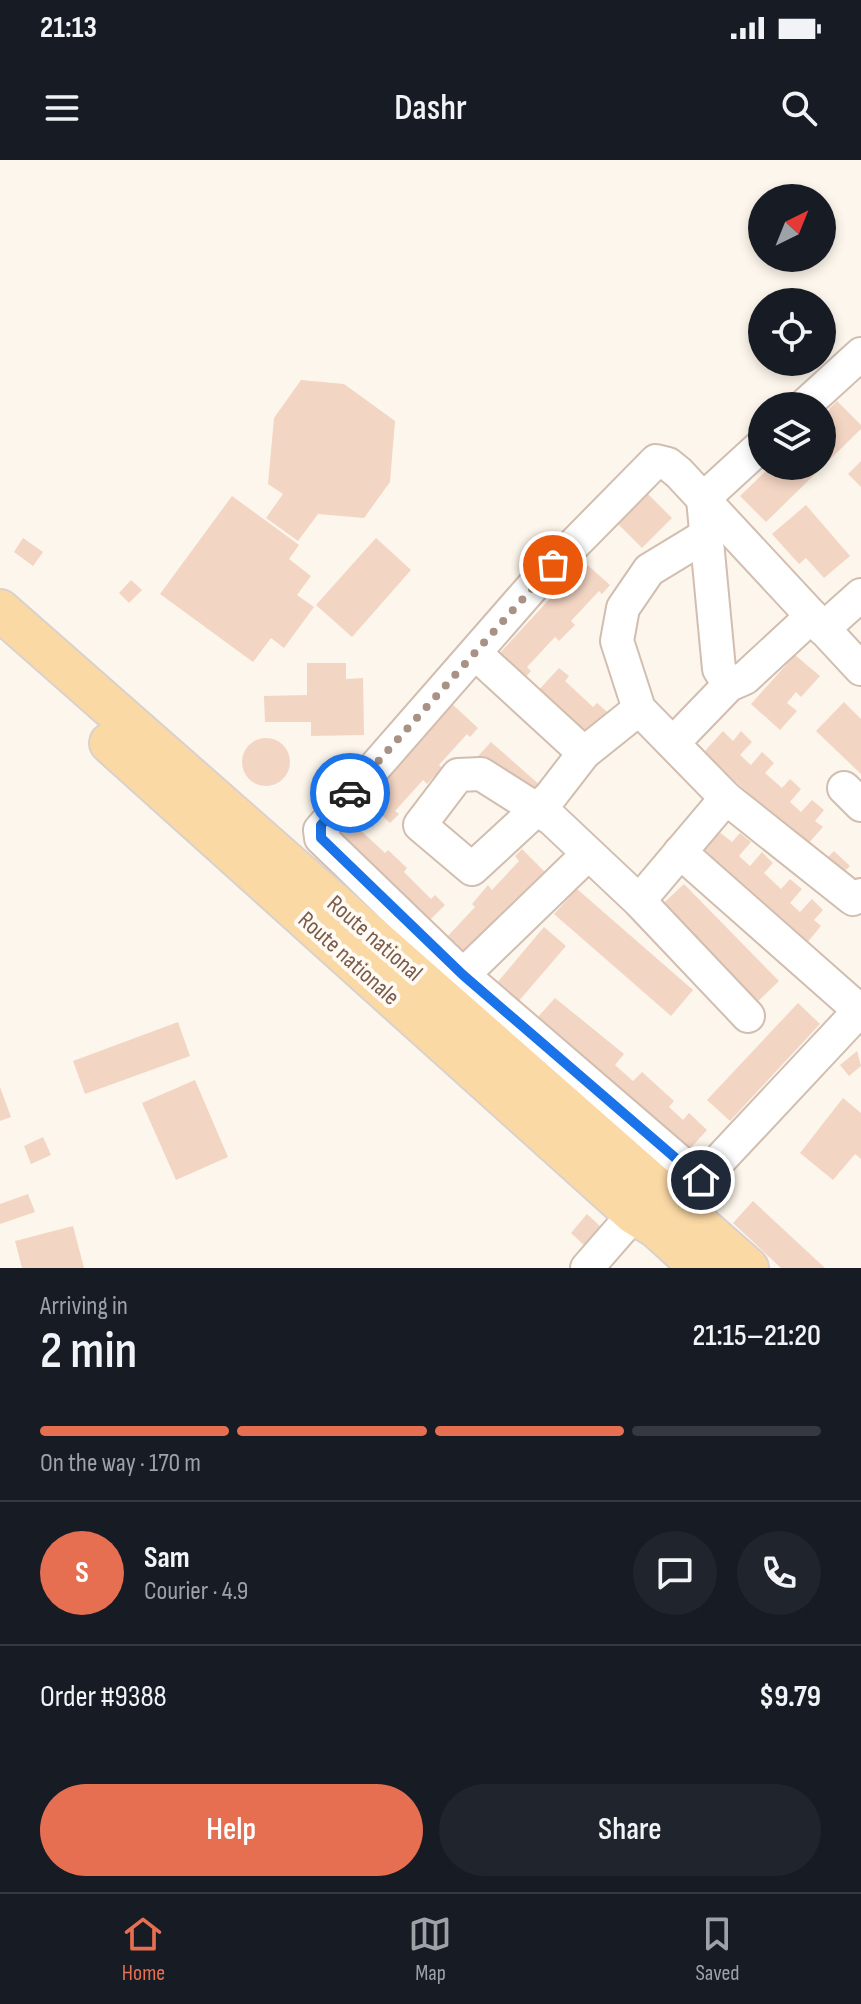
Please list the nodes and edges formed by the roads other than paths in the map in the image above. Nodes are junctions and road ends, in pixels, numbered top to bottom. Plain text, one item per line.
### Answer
1 (858, 364) edge
2 (822, 392) edge
3 (748, 458) edge
4 (703, 499) junction
5 (705, 536) junction
6 (861, 595) edge
7 (0, 610) edge
8 (818, 622) junction
9 (0, 644) edge
10 (475, 653) junction
11 (861, 669) edge
12 (729, 685) junction
13 (639, 709) junction
14 (674, 742) junction
15 (584, 753) junction
16 (726, 798) junction
17 (680, 852) junction
18 (587, 855) junction
19 (861, 895) edge
20 (639, 901) junction
21 (463, 975) junction
22 (860, 1010) edge
23 (748, 1016) dead end
24 (668, 1207) junction
25 (587, 1268) edge
26 (701, 1268) edge
27 (748, 1268) edge

1 - 2 street
3 - 4 street
4 - 5 street
4 - 8 street
4 - 10 street
5 - 12 street
5 - 13 street
6 - 8 street
7 - 24 main road, Route national
8 - 11 street
8 - 12 street
9 - 24 main road, Route nationale
10 - 15 street
10 - 21 street
12 - 14 street
13 - 14 street
13 - 15 street
14 - 16 street
15 - 18 street
16 - 17 street
16 - 19 street
17 - 20 street
17 - 22 street
18 - 20 street
18 - 21 street
20 - 23 street
21 - 24 street
22 - 24 street
24 - 25 street
24 - 26 main road, Route nationale
24 - 27 main road, Route national

